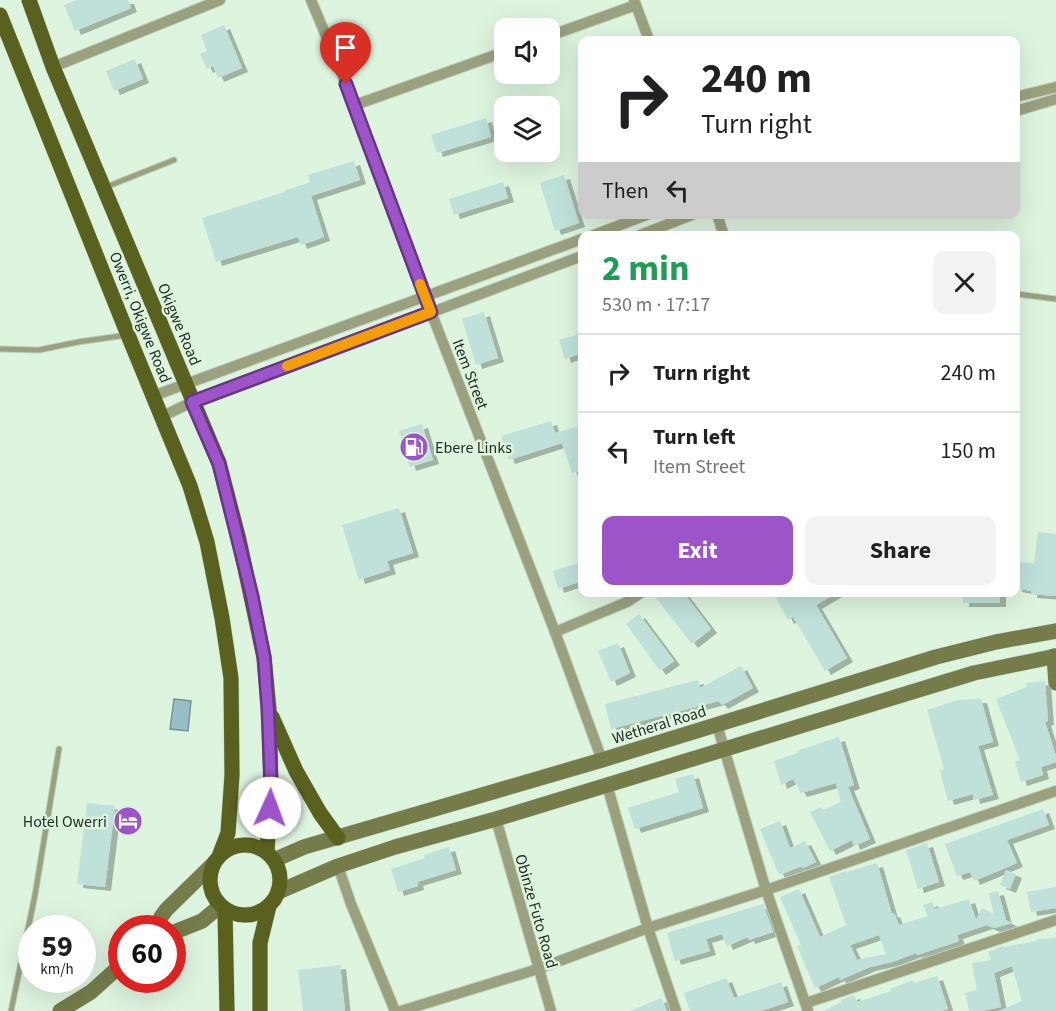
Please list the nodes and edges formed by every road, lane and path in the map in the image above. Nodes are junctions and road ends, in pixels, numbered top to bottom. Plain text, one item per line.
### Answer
1 (29, 0) edge
2 (220, 0) edge
3 (311, 0) edge
4 (635, 3) edge
5 (1, 22) edge
6 (560, 32) edge
7 (647, 36) edge
8 (494, 56) edge
9 (53, 67) junction
10 (1056, 87) edge
11 (1020, 96) edge
12 (1056, 99) edge
13 (355, 105) junction
14 (1020, 110) edge
15 (174, 159) dead end
16 (104, 187) junction
17 (636, 219) edge
18 (681, 219) edge
19 (604, 231) edge
20 (651, 231) edge
21 (578, 240) edge
22 (578, 257) edge
23 (1020, 294) edge
24 (425, 296) junction
25 (1056, 299) edge
26 (431, 312) junction
27 (128, 335) junction
28 (0, 349) edge
29 (186, 384) junction
30 (153, 396) junction
31 (192, 402) junction
32 (161, 417) junction
33 (634, 597) edge
34 (1056, 631) edge
35 (555, 632) junction
36 (1055, 656) edge
37 (1056, 683) edge
38 (268, 710) junction
39 (717, 725) junction
40 (725, 748) junction
41 (59, 749) dead end
42 (602, 760) junction
43 (607, 785) junction
44 (1056, 791) edge
45 (496, 819) junction
46 (338, 838) junction
47 (271, 856) junction
48 (217, 858) junction
49 (338, 866) junction
50 (766, 890) junction
51 (278, 892) junction
52 (269, 906) junction
53 (223, 908) junction
54 (162, 915) edge
55 (1056, 920) edge
56 (186, 927) edge
57 (648, 927) junction
58 (538, 969) junction
59 (108, 977) edge
60 (807, 1007) edge
61 (11, 1011) edge
62 (60, 1011) edge
63 (227, 1011) edge
64 (260, 1011) edge
65 (395, 1011) edge
66 (401, 1011) edge
67 (551, 1011) edge
68 (676, 1011) edge

1 - 9 main road, Okigwe Road
2 - 9 street
3 - 13 street, Item Street
4 - 6 street
4 - 7 street
5 - 27 main road, Owerri, Okigwe Road
8 - 13 street
9 - 16 main road, Okigwe Road
10 - 11 street
12 - 14 street
13 - 24 street, Item Street
15 - 16 lane
16 - 29 main road, Okigwe Road
17 - 19 street
18 - 20 street
21 - 24 street
22 - 26 street
23 - 25 lane
24 - 26 street, Item Street
24 - 29 street
26 - 31 street
26 - 35 street, Item Street
27 - 28 lane
27 - 30 main road, Owerri, Okigwe Road
29 - 30 street
29 - 31 main road, Okigwe Road
30 - 32 main road, Owerri, Okigwe Road
31 - 32 street
31 - 38 main road, Okigwe Road
32 - 48 main road, Owerri, Okigwe Road
33 - 35 street
34 - 39 main road, Wetheral Road
35 - 42 street, Item Street
36 - 37 main road
36 - 40 main road
38 - 46 main road
38 - 47 main road, Okigwe Road
39 - 40 street
39 - 42 main road, Wetheral Road
40 - 43 main road
40 - 50 street
41 - 61 lane
42 - 46 main road, Wetheral Road
43 - 45 main road
43 - 57 street
44 - 50 street
45 - 49 main road
45 - 58 street, Obinze Futo Road
46 - 47 main road, Wetheral Road
47 - 48 main road
47 - 51 main road
48 - 53 main road
48 - 54 main road
49 - 51 main road
49 - 65 street
50 - 57 street
50 - 60 street
51 - 52 main road
52 - 53 main road
52 - 64 main road
53 - 56 main road
53 - 63 main road
55 - 60 street
57 - 58 street
57 - 68 street
58 - 66 street
58 - 67 street, Obinze Futo Road
59 - 62 main road

